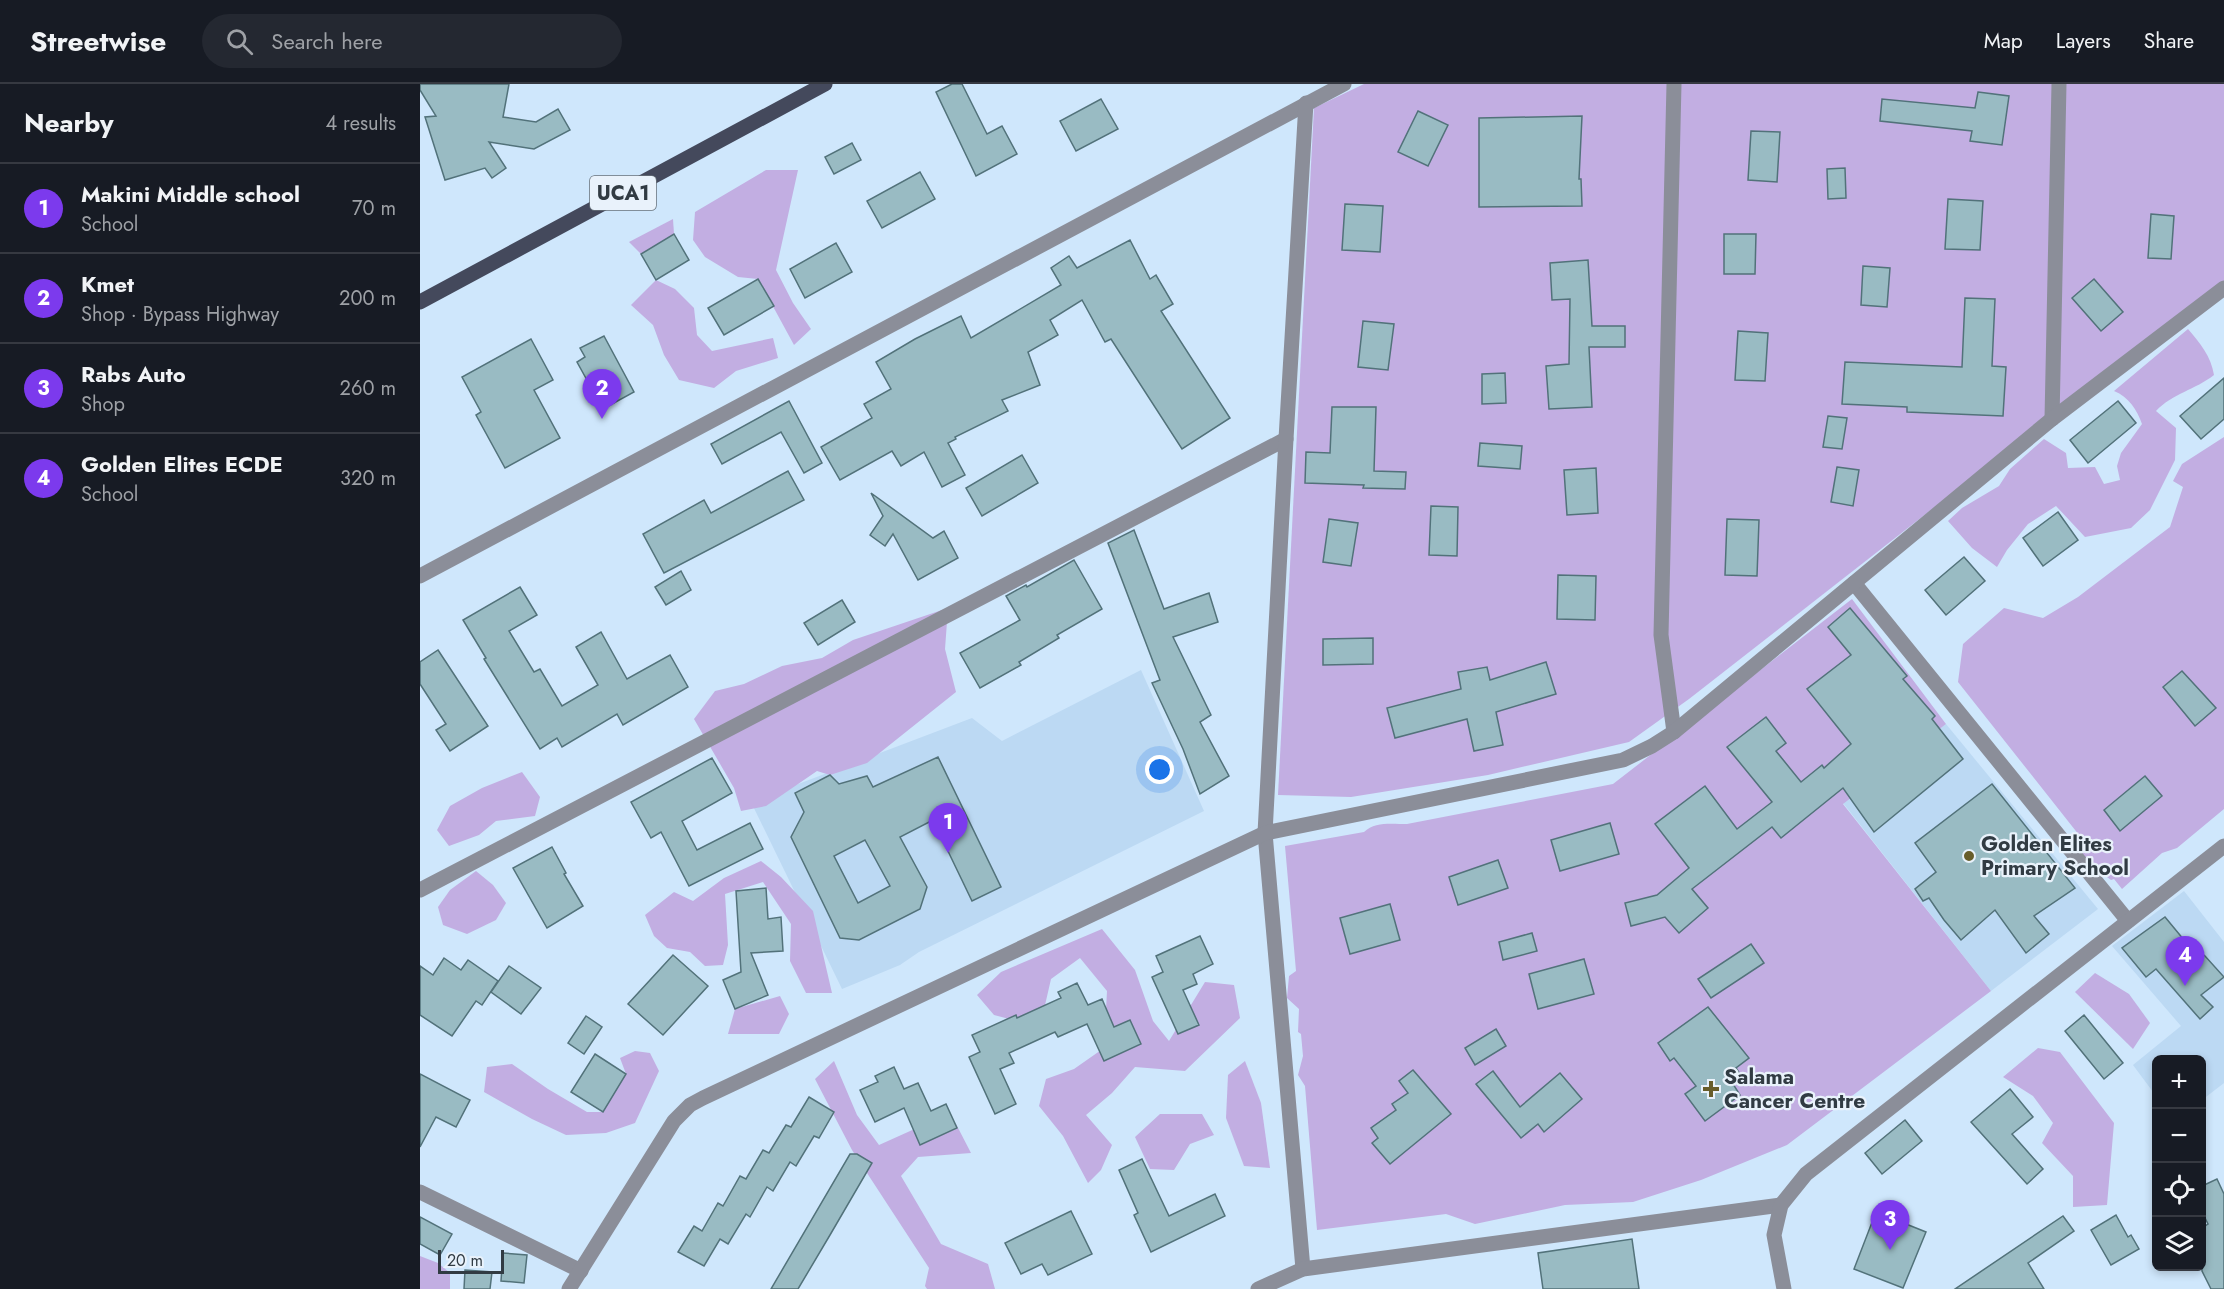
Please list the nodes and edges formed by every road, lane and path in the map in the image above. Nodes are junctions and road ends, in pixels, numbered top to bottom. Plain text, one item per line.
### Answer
1 (825, 84) edge
2 (1344, 84) edge
3 (1674, 84) edge
4 (2059, 84) edge
5 (1306, 103) junction
6 (2224, 288) edge
7 (420, 302) edge
8 (2052, 419) junction
9 (1286, 439) junction
10 (420, 576) edge
11 (1854, 583) junction
12 (1674, 732) junction
13 (1265, 833) junction
14 (2224, 846) edge
15 (420, 890) edge
16 (2128, 921) junction
17 (420, 1192) edge
18 (1782, 1205) junction
19 (1303, 1269) junction
20 (581, 1271) junction
21 (569, 1289) edge
22 (1258, 1289) edge
23 (1784, 1289) edge

1 - 7 main road, UCA1
2 - 5 street
3 - 12 street
4 - 8 street
5 - 9 street
5 - 10 street
6 - 8 street
8 - 11 street
9 - 13 street
9 - 15 street
11 - 12 street
11 - 16 street
12 - 13 street
13 - 19 street
13 - 20 street
14 - 16 street
16 - 18 street
17 - 20 street
18 - 19 street
18 - 23 street
19 - 22 street
20 - 21 street

